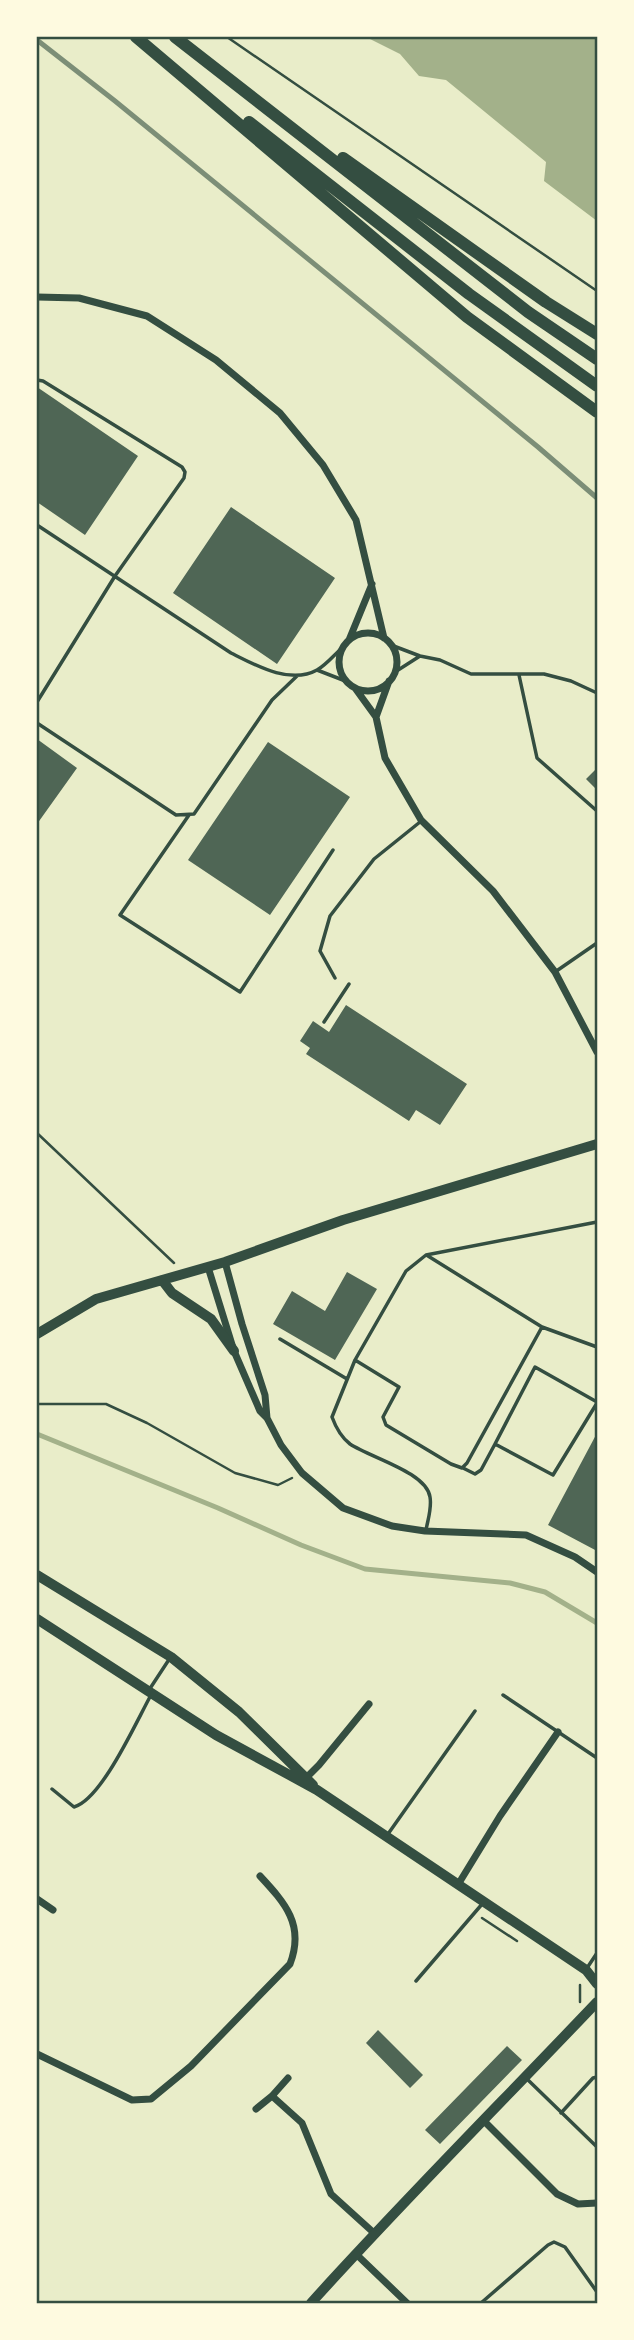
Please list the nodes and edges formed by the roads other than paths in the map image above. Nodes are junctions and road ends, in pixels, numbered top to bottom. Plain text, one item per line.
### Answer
1 (138, 37) edge
2 (175, 37) edge
3 (189, 48) junction
4 (37, 297) edge
5 (597, 334) edge
6 (597, 359) edge
7 (37, 380) edge
8 (597, 386) edge
9 (597, 412) edge
10 (37, 525) edge
11 (115, 576) junction
12 (372, 583) junction
13 (384, 638) junction
14 (349, 640) junction
15 (391, 645) junction
16 (343, 647) junction
17 (420, 656) junction
18 (317, 670) junction
19 (395, 672) junction
20 (519, 675) junction
21 (297, 676) junction
22 (390, 680) junction
23 (348, 682) junction
24 (355, 688) junction
25 (597, 693) edge
26 (37, 702) edge
27 (376, 717) junction
28 (37, 723) edge
29 (597, 811) edge
30 (189, 815) junction
31 (421, 820) junction
32 (333, 850) dead end
33 (597, 943) edge
34 (555, 972) junction
35 (335, 978) dead end
36 (349, 984) dead end
37 (324, 1022) dead end
38 (597, 1052) edge
39 (597, 1144) edge
40 (597, 1222) edge
41 (426, 1255) junction
42 (225, 1262) junction
43 (208, 1266) junction
44 (162, 1280) junction
45 (542, 1327) junction
46 (37, 1334) edge
47 (279, 1339) dead end
48 (597, 1347) edge
49 (234, 1351) junction
50 (355, 1360) junction
51 (346, 1378) junction
52 (597, 1403) edge
53 (267, 1418) junction
54 (495, 1444) junction
55 (462, 1468) junction
56 (425, 1531) junction
57 (597, 1572) edge
58 (37, 1575) edge
59 (38, 1622) edge
60 (171, 1657) junction
61 (150, 1692) junction
62 (503, 1695) dead end
63 (369, 1704) dead end
64 (475, 1712) dead end
65 (558, 1732) junction
66 (597, 1758) edge
67 (307, 1777) junction
68 (52, 1789) dead end
69 (317, 1790) junction
70 (387, 1836) junction
71 (260, 1876) dead end
72 (458, 1883) junction
73 (37, 1899) edge
74 (485, 1901) junction
75 (53, 1910) dead end
76 (597, 1953) edge
77 (586, 1970) junction
78 (416, 1981) dead end
79 (597, 1984) edge
80 (597, 2002) edge
81 (37, 2054) edge
82 (597, 2077) edge
83 (288, 2078) dead end
84 (525, 2078) junction
85 (272, 2096) junction
86 (256, 2109) dead end
87 (561, 2113) junction
88 (484, 2121) junction
89 (597, 2147) edge
90 (597, 2203) edge
91 (374, 2233) junction
92 (356, 2254) junction
93 (597, 2292) edge
94 (311, 2303) edge
95 (407, 2303) edge
96 (481, 2303) edge

1 - 8 highway
1 - 9 highway
2 - 3 highway
3 - 5 highway
3 - 6 highway
4 - 12 street
7 - 11 lane
10 - 11 lane
11 - 21 lane
11 - 26 lane
12 - 13 street
12 - 14 street
13 - 14 street
13 - 15 street
14 - 16 street
15 - 17 lane
15 - 19 street
16 - 18 lane
16 - 23 street
17 - 19 lane
17 - 20 lane
18 - 21 lane
18 - 23 lane
19 - 22 street
20 - 25 lane
20 - 29 lane
21 - 30 lane
22 - 24 street
22 - 27 street
23 - 24 street
24 - 27 street
27 - 31 street
28 - 30 lane
30 - 32 lane
31 - 34 street
31 - 35 lane
33 - 34 lane
34 - 38 street
36 - 37 lane
39 - 42 street
40 - 41 lane
41 - 45 lane
41 - 50 lane
42 - 43 street
42 - 53 street
43 - 44 street
43 - 49 street
44 - 46 street
44 - 49 street
45 - 48 lane
45 - 55 lane
47 - 51 lane
49 - 53 street
50 - 51 lane
50 - 55 lane
51 - 56 lane
52 - 54 lane
52 - 54 lane
53 - 56 street
54 - 55 lane
56 - 57 street
58 - 60 street
59 - 61 street
60 - 61 lane
60 - 67 street
61 - 68 lane
61 - 69 street
62 - 65 lane
63 - 67 street
64 - 70 lane
65 - 66 lane
65 - 72 street
67 - 69 street
69 - 70 street
70 - 72 street
71 - 81 street
72 - 74 street
73 - 75 street
74 - 77 street
74 - 78 lane
76 - 77 lane
77 - 79 street
80 - 84 street
82 - 87 lane
83 - 85 street
84 - 87 lane
84 - 88 street
85 - 86 street
85 - 91 street
87 - 89 lane
88 - 90 street
88 - 91 street
91 - 92 street
92 - 94 street
92 - 95 street
93 - 96 lane

